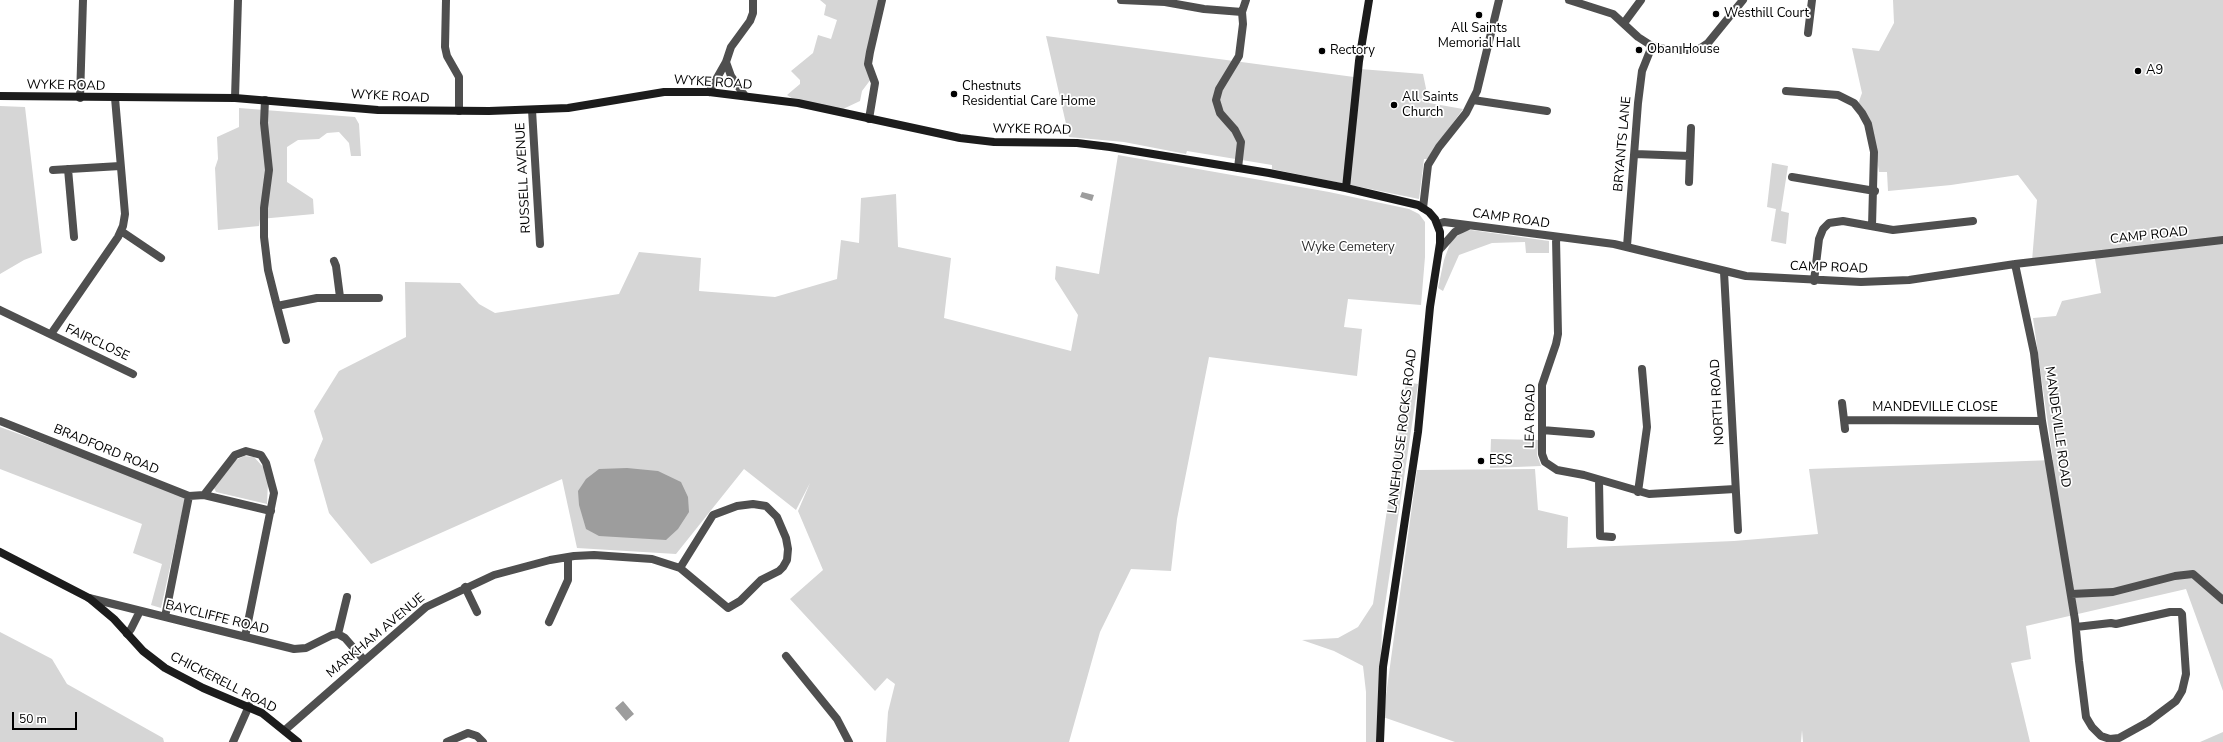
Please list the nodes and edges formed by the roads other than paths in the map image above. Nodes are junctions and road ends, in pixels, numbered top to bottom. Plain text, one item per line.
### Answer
1 (83, 0) edge
2 (238, 0) edge
3 (446, 0) edge
4 (753, 0) edge
5 (882, 0) edge
6 (1122, 0) edge
7 (1246, 0) edge
8 (1369, 0) edge
9 (1499, 0) edge
10 (1569, 0) edge
11 (1641, 0) edge
12 (1744, 0) edge
13 (1812, 0) edge
14 (1242, 12) junction
15 (1624, 23) junction
16 (1808, 33) dead end
17 (1652, 46) junction
18 (726, 62) junction
19 (1786, 91) dead end
20 (709, 92) junction
21 (0, 96) edge
22 (745, 96) junction
23 (80, 98) junction
24 (115, 98) junction
25 (235, 98) junction
26 (265, 100) junction
27 (1473, 100) junction
28 (532, 110) junction
29 (459, 111) junction
30 (1547, 111) dead end
31 (869, 119) junction
32 (1692, 128) dead end
33 (1635, 154) junction
34 (1690, 156) junction
35 (120, 166) junction
36 (1238, 168) junction
37 (68, 169) junction
38 (53, 170) dead end
39 (1792, 178) dead end
40 (1689, 182) dead end
41 (1346, 188) junction
42 (1874, 191) junction
43 (1424, 208) junction
44 (1973, 221) dead end
45 (1438, 224) junction
46 (1470, 225) junction
47 (1872, 226) junction
48 (121, 231) junction
49 (74, 237) dead end
50 (1556, 238) junction
51 (2223, 240) edge
52 (540, 244) dead end
53 (1627, 246) junction
54 (1440, 249) junction
55 (161, 258) dead end
56 (334, 261) dead end
57 (2016, 264) junction
58 (1724, 272) junction
59 (1814, 281) junction
60 (340, 297) junction
61 (379, 298) dead end
62 (277, 306) junction
63 (0, 310) edge
64 (51, 334) junction
65 (286, 340) dead end
66 (1642, 369) dead end
67 (133, 374) dead end
68 (1842, 403) dead end
69 (1844, 420) junction
70 (0, 421) edge
71 (2042, 421) junction
72 (1845, 429) dead end
73 (1542, 430) junction
74 (1591, 434) dead end
75 (1599, 480) junction
76 (1735, 489) junction
77 (1638, 492) junction
78 (204, 495) junction
79 (189, 496) junction
80 (271, 511) junction
81 (1738, 530) dead end
82 (1612, 537) dead end
83 (0, 552) edge
84 (568, 557) junction
85 (680, 568) junction
86 (465, 587) junction
87 (2071, 594) junction
88 (347, 597) dead end
89 (89, 598) junction
90 (2223, 600) edge
91 (140, 611) junction
92 (477, 612) dead end
93 (165, 617) junction
94 (549, 622) dead end
95 (2076, 627) junction
96 (127, 634) junction
97 (338, 634) junction
98 (245, 637) junction
99 (786, 656) dead end
100 (364, 660) junction
101 (249, 706) junction
102 (285, 730) junction
103 (233, 742) edge
104 (298, 742) edge
105 (447, 742) edge
106 (483, 742) edge
107 (849, 742) edge
108 (1380, 742) edge

1 - 23 street
2 - 25 street
3 - 29 street
4 - 18 street
5 - 31 street
6 - 14 street
7 - 14 street
8 - 41 main road
9 - 27 street
10 - 15 street
11 - 15 street
12 - 17 street
13 - 16 street
14 - 36 street
15 - 17 street
17 - 33 street, BRYANTS LANE
18 - 20 street
18 - 22 street
19 - 42 street
20 - 22 main road, WYKE ROAD
20 - 28 main road, WYKE ROAD
21 - 23 main road, WYKE ROAD
22 - 31 main road, WYKE ROAD
23 - 24 main road, WYKE ROAD
24 - 25 main road, WYKE ROAD
24 - 35 street
25 - 26 main road, WYKE ROAD
26 - 29 main road, WYKE ROAD
26 - 62 street
27 - 30 street
27 - 43 street
28 - 29 main road, WYKE ROAD
28 - 52 street, RUSSELL AVENUE
31 - 36 main road, WYKE ROAD
32 - 34 street
33 - 34 street
33 - 53 street, BRYANTS LANE
34 - 40 street
35 - 37 street
35 - 48 street
36 - 41 main road, WYKE ROAD
37 - 38 street
37 - 49 street
39 - 42 street
41 - 43 main road
42 - 47 street
43 - 45 main road
44 - 47 street
45 - 46 street, CAMP ROAD
45 - 54 main road, LANEHOUSE ROCKS ROAD
46 - 50 street, CAMP ROAD
46 - 54 street
47 - 59 street
48 - 55 street
48 - 64 street
50 - 53 street, CAMP ROAD
50 - 73 street, LEA ROAD
51 - 57 street, CAMP ROAD
53 - 58 street, CAMP ROAD
54 - 108 main road, LANEHOUSE ROCKS ROAD
56 - 60 street
57 - 59 street, CAMP ROAD
57 - 71 street, MANDEVILLE ROAD
58 - 59 street, CAMP ROAD
58 - 76 street, NORTH ROAD
60 - 61 street
60 - 62 street
62 - 65 street
63 - 64 street, FAIRCLOSE
64 - 67 street, FAIRCLOSE
66 - 77 street
68 - 69 street
69 - 71 street, MANDEVILLE CLOSE
69 - 72 street
70 - 79 street, BRADFORD ROAD
71 - 87 street, MANDEVILLE ROAD
73 - 74 street
73 - 75 street, LEA ROAD
75 - 77 street
75 - 82 street
76 - 77 street
76 - 81 street, NORTH ROAD
78 - 79 street, BRADFORD ROAD
78 - 80 street, BRADFORD ROAD
78 - 80 street
79 - 93 street
80 - 98 street
83 - 89 main road, CHICKERELL ROAD
84 - 85 street, MARKHAM AVENUE
84 - 86 street, MARKHAM AVENUE
84 - 94 street
85 - 85 street, MARKHAM AVENUE
86 - 92 street
86 - 100 street, MARKHAM AVENUE
87 - 90 street
87 - 95 street, MANDEVILLE ROAD
88 - 97 street
89 - 91 street, BAYCLIFFE ROAD
89 - 96 main road, CHICKERELL ROAD
91 - 93 street, BAYCLIFFE ROAD
91 - 96 street
93 - 98 street, BAYCLIFFE ROAD
95 - 95 street, MANDEVILLE ROAD
96 - 101 main road, CHICKERELL ROAD
97 - 98 street, BAYCLIFFE ROAD
97 - 100 street
99 - 107 street
100 - 102 street, MARKHAM AVENUE
101 - 102 main road, CHICKERELL ROAD
101 - 103 street
102 - 104 main road, CHICKERELL ROAD
105 - 106 street

